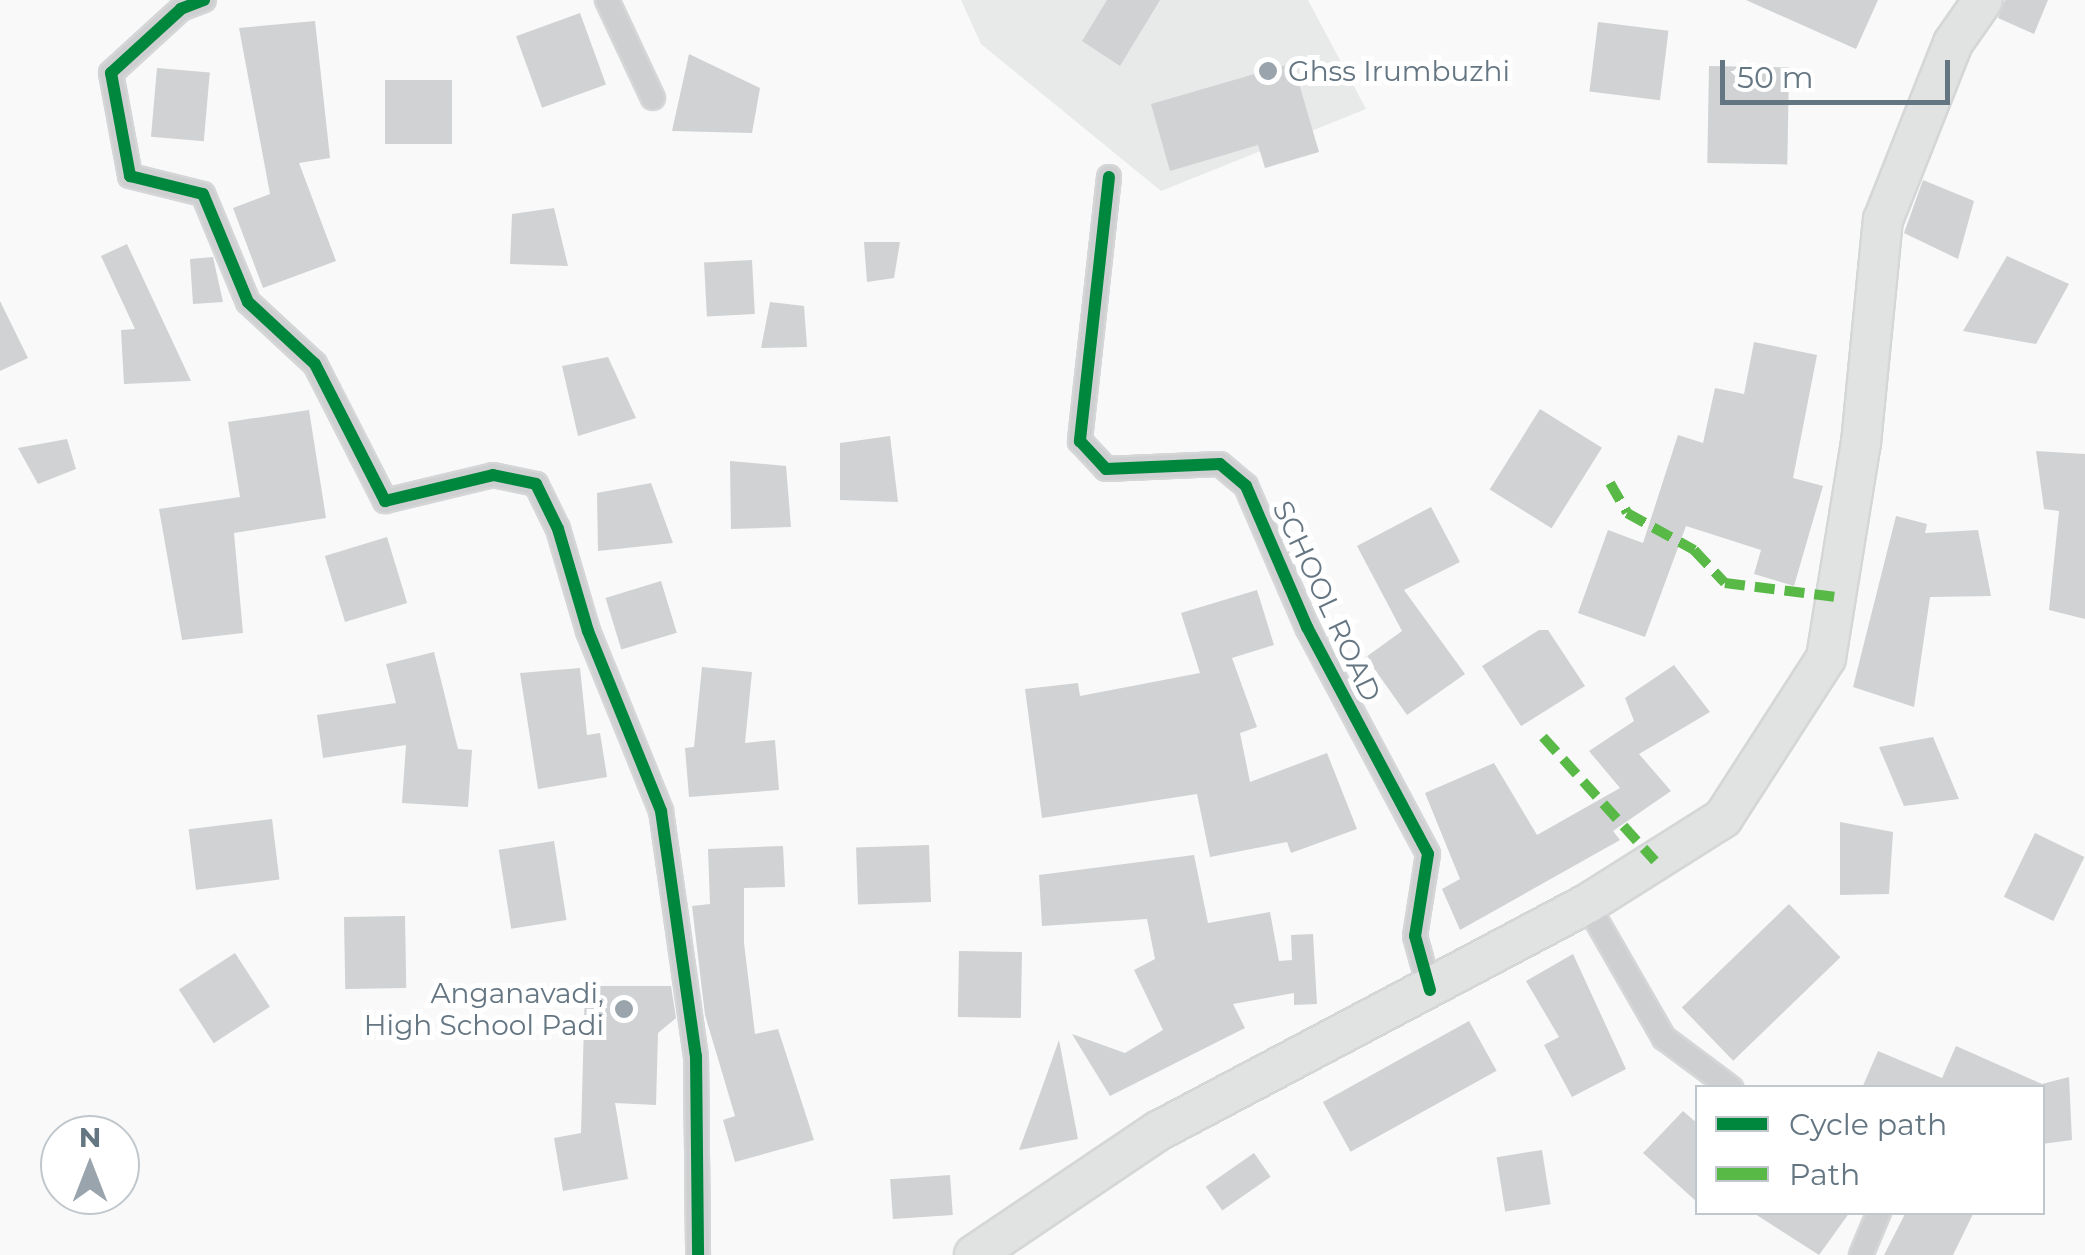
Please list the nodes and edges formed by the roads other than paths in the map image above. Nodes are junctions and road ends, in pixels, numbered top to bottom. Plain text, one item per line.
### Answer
1 (204, 0) edge
2 (608, 0) edge
3 (1984, 0) edge
4 (654, 98) dead end
5 (1109, 178) dead end
6 (1587, 904) junction
7 (1430, 990) junction
8 (1727, 1085) edge
9 (1879, 1215) edge
10 (698, 1255) edge
11 (974, 1255) edge
12 (1861, 1255) edge

1 - 10 street
2 - 4 street
3 - 6 main road
5 - 7 street, SCHOOL ROAD
6 - 7 main road
6 - 8 street
7 - 11 main road
9 - 12 street

